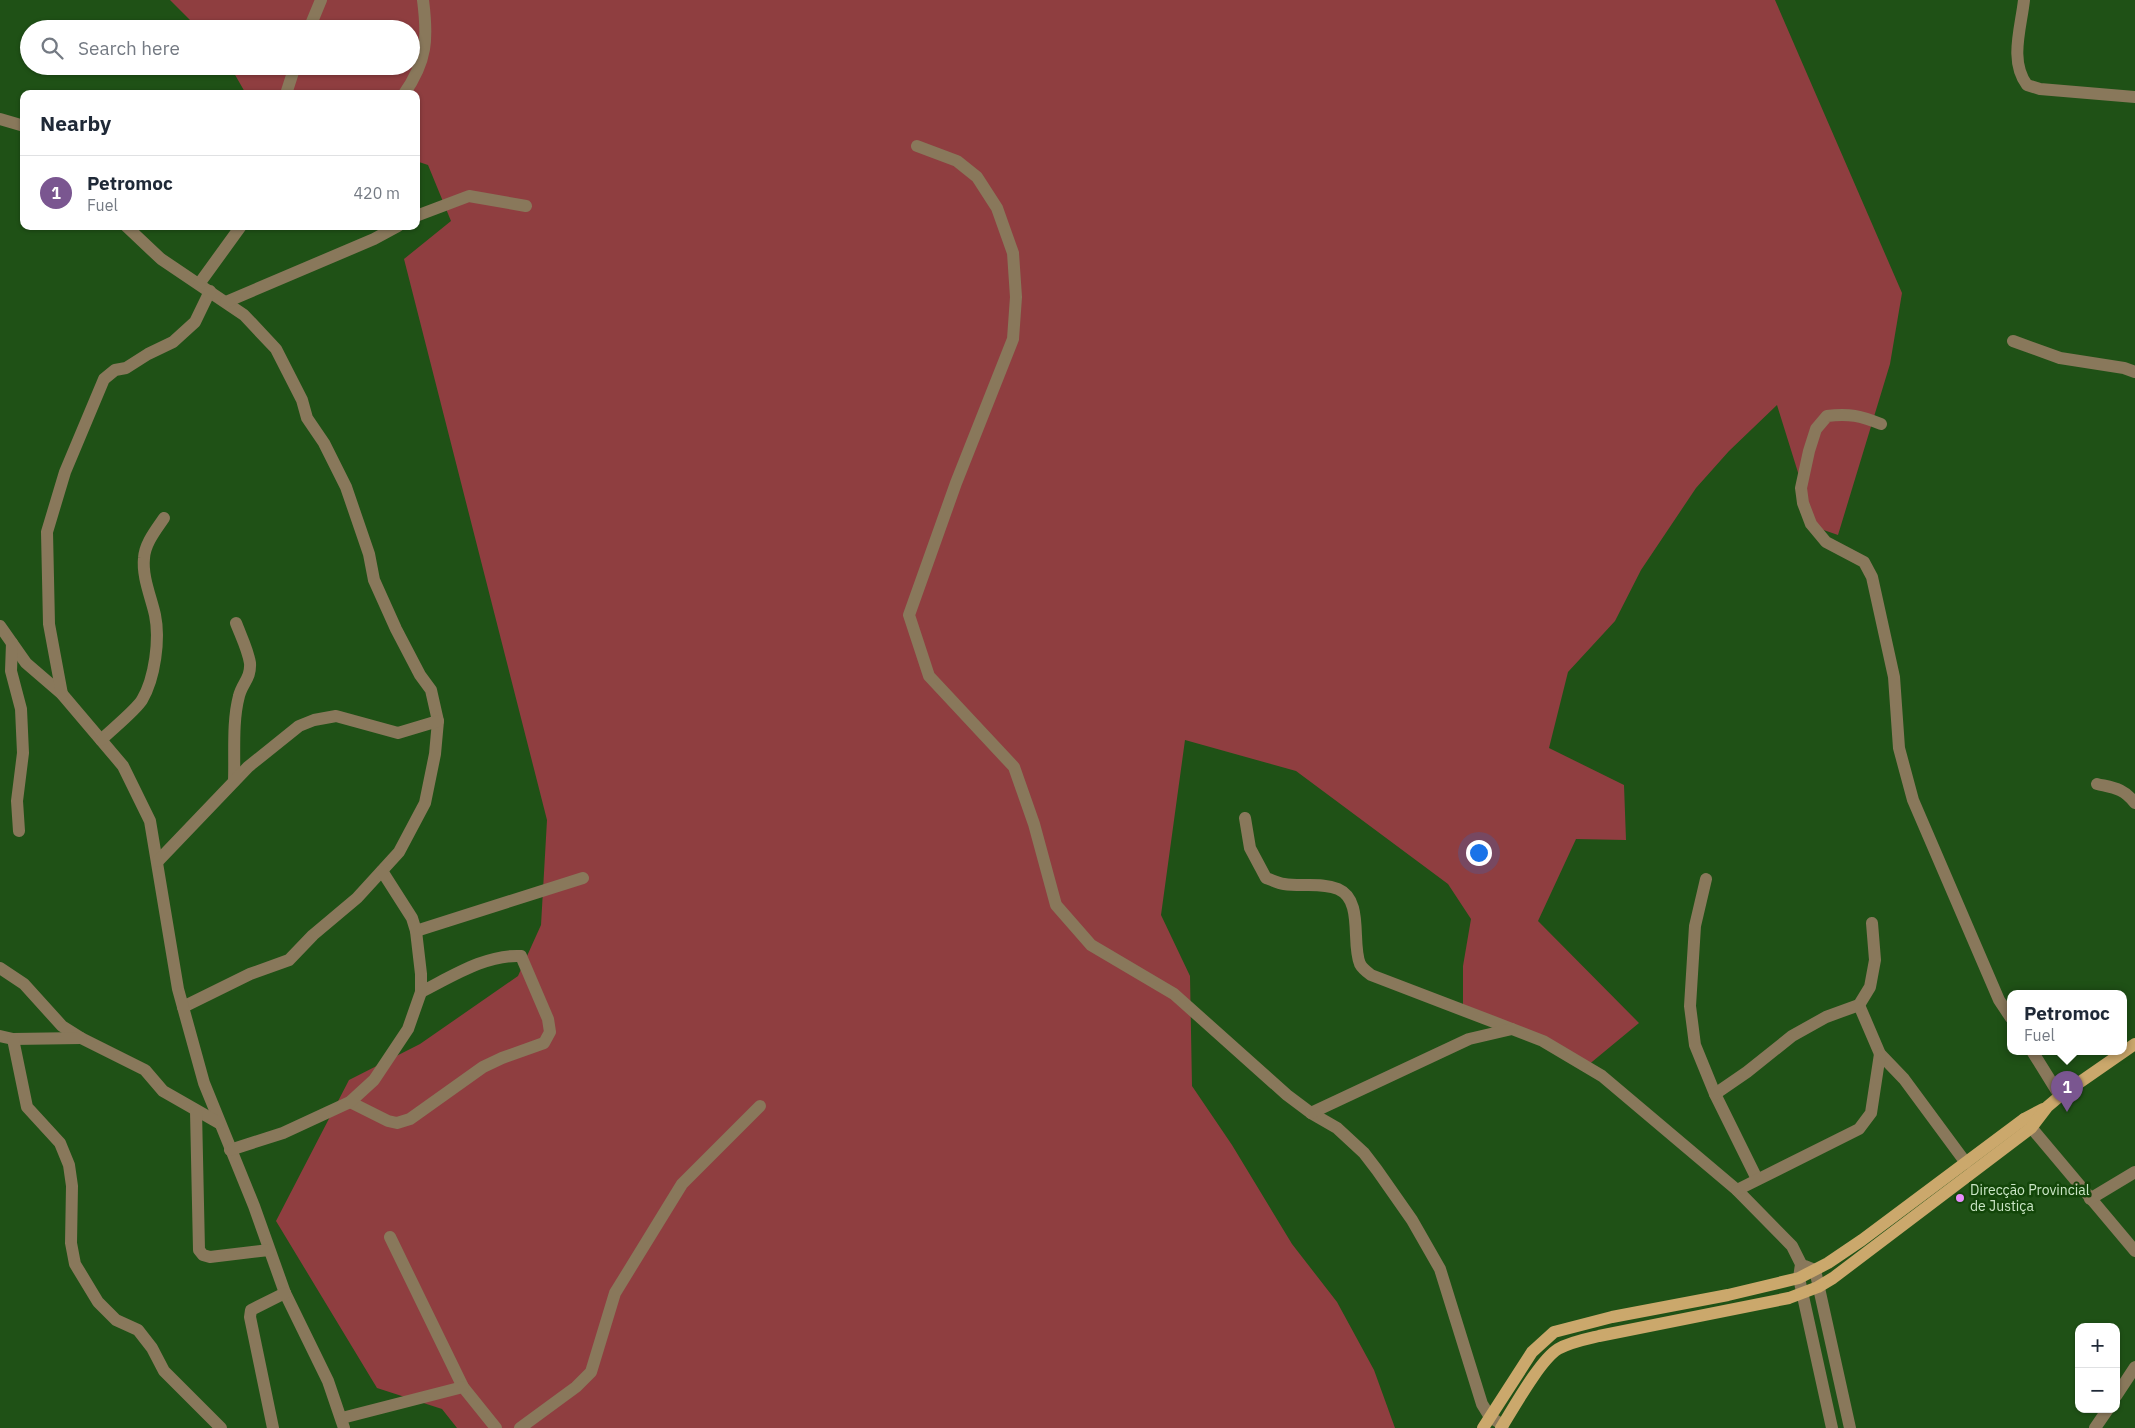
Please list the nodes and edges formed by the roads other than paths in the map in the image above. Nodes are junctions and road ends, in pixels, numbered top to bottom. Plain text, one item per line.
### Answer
1 (321, 0) edge
2 (423, 0) edge
3 (2024, 0) edge
4 (313, 20) edge
5 (420, 68) edge
6 (292, 75) edge
7 (417, 75) edge
8 (287, 90) edge
9 (407, 90) edge
10 (2135, 97) edge
11 (0, 119) edge
12 (20, 125) edge
13 (917, 146) dead end
14 (526, 206) dead end
15 (420, 214) edge
16 (130, 230) edge
17 (239, 230) edge
18 (391, 230) edge
19 (205, 288) junction
20 (226, 302) junction
21 (2013, 341) dead end
22 (2135, 372) edge
23 (1881, 424) dead end
24 (164, 518) dead end
25 (236, 623) dead end
26 (0, 626) edge
27 (12, 643) junction
28 (62, 694) junction
29 (438, 721) junction
30 (101, 740) junction
31 (234, 781) junction
32 (2097, 784) dead end
33 (2135, 803) edge
34 (1245, 818) dead end
35 (19, 830) dead end
36 (158, 862) junction
37 (382, 871) junction
38 (583, 878) dead end
39 (1706, 879) dead end
40 (1872, 923) dead end
41 (416, 931) junction
42 (0, 968) edge
43 (421, 992) junction
44 (1859, 1004) junction
45 (183, 1007) junction
46 (2007, 1012) edge
47 (1512, 1029) junction
48 (0, 1036) edge
49 (81, 1038) junction
50 (13, 1039) junction
51 (1880, 1054) junction
52 (2034, 1055) edge
53 (2119, 1055) edge
54 (1715, 1094) junction
55 (2060, 1096) junction
56 (350, 1102) junction
57 (760, 1106) dead end
58 (196, 1111) junction
59 (1311, 1113) junction
60 (219, 1123) junction
61 (2028, 1124) junction
62 (230, 1150) junction
63 (1966, 1163) junction
64 (2135, 1172) edge
65 (1757, 1179) junction
66 (1737, 1190) junction
67 (2090, 1199) junction
68 (390, 1237) dead end
69 (269, 1250) junction
70 (2135, 1251) edge
71 (1801, 1264) junction
72 (1815, 1270) junction
73 (1799, 1278) junction
74 (1818, 1287) junction
75 (285, 1293) junction
76 (1803, 1293) junction
77 (1687, 1303) junction
78 (1659, 1308) junction
79 (1690, 1318) junction
80 (1663, 1323) junction
81 (1543, 1341) junction
82 (1557, 1350) junction
83 (2135, 1367) edge
84 (463, 1387) junction
85 (2120, 1390) edge
86 (2105, 1413) edge
87 (343, 1423) edge
88 (1487, 1423) edge
89 (1502, 1427) edge
90 (221, 1428) edge
91 (273, 1428) edge
92 (496, 1428) edge
93 (520, 1428) edge
94 (1832, 1428) edge
95 (1850, 1428) edge
96 (2095, 1428) edge

1 - 4 street
2 - 5 street
3 - 10 street
6 - 8 street
7 - 9 street
11 - 12 street
13 - 59 street
14 - 15 street
16 - 19 street
17 - 19 street
18 - 20 street
19 - 20 street
19 - 28 street
20 - 29 street
21 - 22 street
23 - 46 street
24 - 30 street
25 - 31 street
26 - 27 street
27 - 28 street
27 - 35 street
28 - 30 street
29 - 31 street
29 - 37 street
30 - 36 street
31 - 36 street
32 - 33 street
34 - 47 street
36 - 45 street
37 - 41 street
37 - 45 street
38 - 41 street
39 - 54 street
40 - 44 street
41 - 43 street
42 - 49 street
43 - 56 street
43 - 56 street
44 - 51 street
44 - 54 street
45 - 60 street
47 - 59 street
47 - 66 street
48 - 50 street
49 - 50 street
49 - 58 street
50 - 90 street
51 - 63 street
51 - 65 street
52 - 55 street
53 - 55 main road
54 - 65 street
55 - 61 main road
56 - 62 street
57 - 93 street
58 - 60 street
58 - 69 street
59 - 88 street
60 - 62 street
61 - 63 main road
61 - 67 street
61 - 74 main road
62 - 69 street
63 - 72 main road
64 - 67 street
65 - 66 street
66 - 71 street
67 - 70 street
68 - 84 street
69 - 75 street
71 - 72 street
71 - 73 street
72 - 73 main road
72 - 74 street
73 - 76 street
73 - 77 main road
74 - 76 main road
74 - 95 street
75 - 87 street
75 - 91 street
76 - 79 main road
76 - 94 street
77 - 78 main road
77 - 79 main road
78 - 80 main road
78 - 81 main road
79 - 80 main road
80 - 82 main road
81 - 82 main road
81 - 88 main road
82 - 89 main road
83 - 85 street
84 - 87 street
84 - 92 street
86 - 96 street
88 - 89 street

